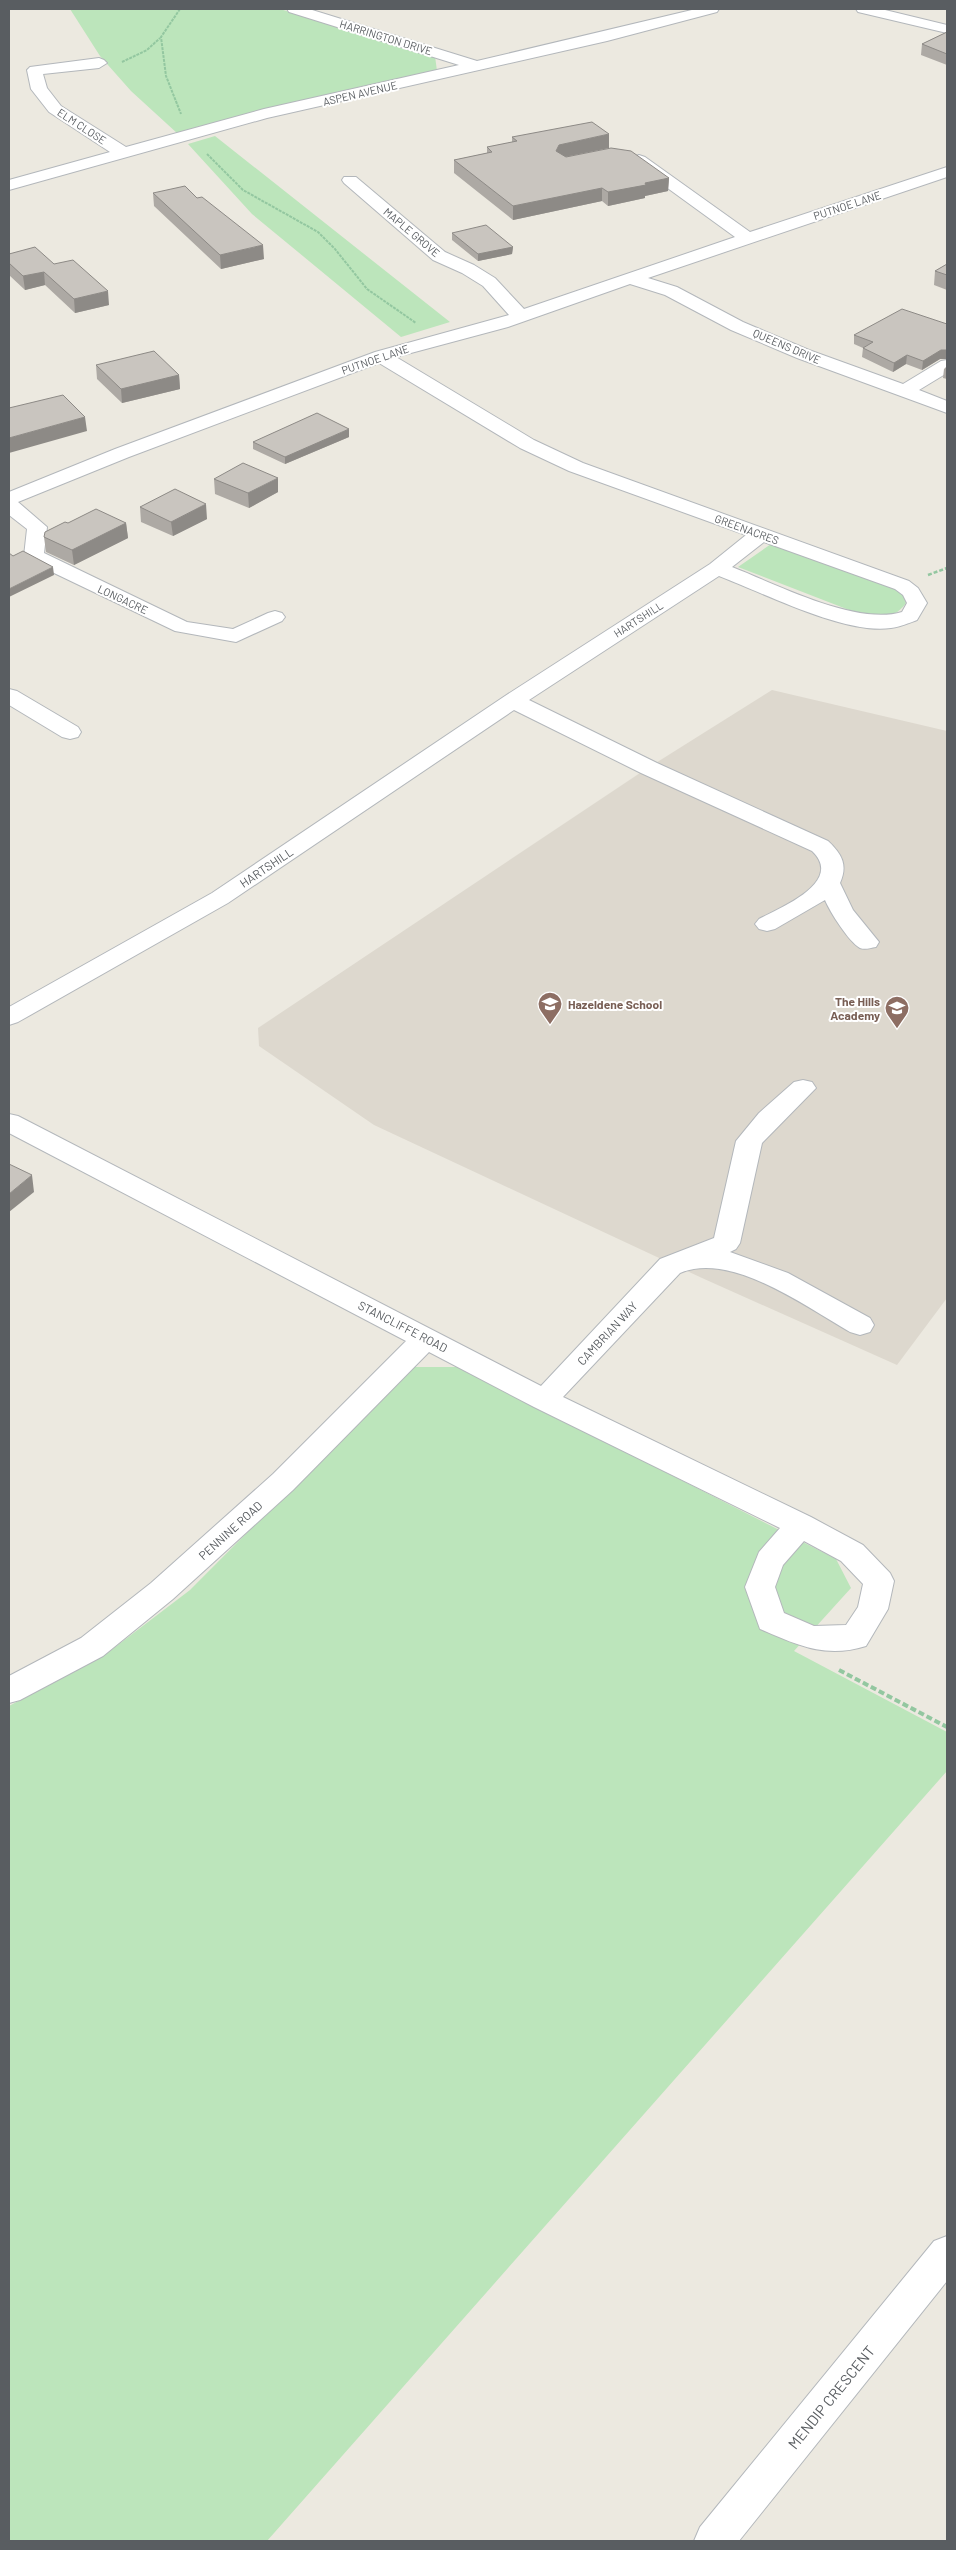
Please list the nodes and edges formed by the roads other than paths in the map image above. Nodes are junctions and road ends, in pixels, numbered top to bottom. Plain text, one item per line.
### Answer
1 (294, 9) edge
2 (712, 9) edge
3 (863, 9) edge
4 (945, 25) edge
5 (99, 63) road end
6 (478, 66) junction
7 (125, 154) junction
8 (620, 155) edge
9 (947, 172) edge
10 (350, 180) dead end
11 (9, 185) edge
12 (747, 238) junction
13 (630, 278) junction
14 (521, 317) junction
15 (381, 356) junction
16 (947, 365) edge
17 (905, 391) junction
18 (947, 407) edge
19 (9, 498) edge
20 (9, 505) edge
21 (761, 534) junction
22 (717, 568) junction
23 (275, 617) dead end
24 (9, 696) edge
25 (513, 701) junction
26 (70, 732) dead end
27 (829, 885) junction
28 (767, 924) dead end
29 (867, 942) dead end
30 (9, 1018) edge
31 (803, 1088) dead end
32 (9, 1122) edge
33 (670, 1266) junction
34 (860, 1325) dead end
35 (426, 1338) junction
36 (544, 1400) junction
37 (800, 1525) junction
38 (9, 1691) edge
39 (947, 2253) edge
40 (714, 2541) edge

1 - 6 street, HARRINGTON DRIVE
2 - 6 street, ASPEN AVENUE
3 - 4 street
5 - 7 street, ELM CLOSE
6 - 7 street, ASPEN AVENUE
7 - 11 street, ASPEN AVENUE
8 - 12 street
9 - 12 street, PUTNOE LANE
10 - 14 street, MAPLE GROVE
12 - 13 street, PUTNOE LANE
13 - 14 street, PUTNOE LANE
13 - 17 street, QUEENS DRIVE
14 - 15 street, PUTNOE LANE
15 - 19 street, PUTNOE LANE
15 - 21 street, GREENACRES
16 - 17 street
17 - 18 street, QUEENS DRIVE
20 - 23 street, LONGACRE
21 - 22 street, HARTSHILL
21 - 22 street, GREENACRES
22 - 25 street, HARTSHILL
24 - 26 street
25 - 27 street
25 - 30 street, HARTSHILL
27 - 28 street
27 - 29 street
31 - 33 street
32 - 35 street, STANCLIFFE ROAD
33 - 34 street
33 - 36 street, CAMBRIAN WAY
35 - 36 street, STANCLIFFE ROAD
35 - 38 street, PENNINE ROAD
36 - 37 street, STANCLIFFE ROAD
37 - 37 street, STANCLIFFE ROAD
39 - 40 street, MENDIP CRESCENT

